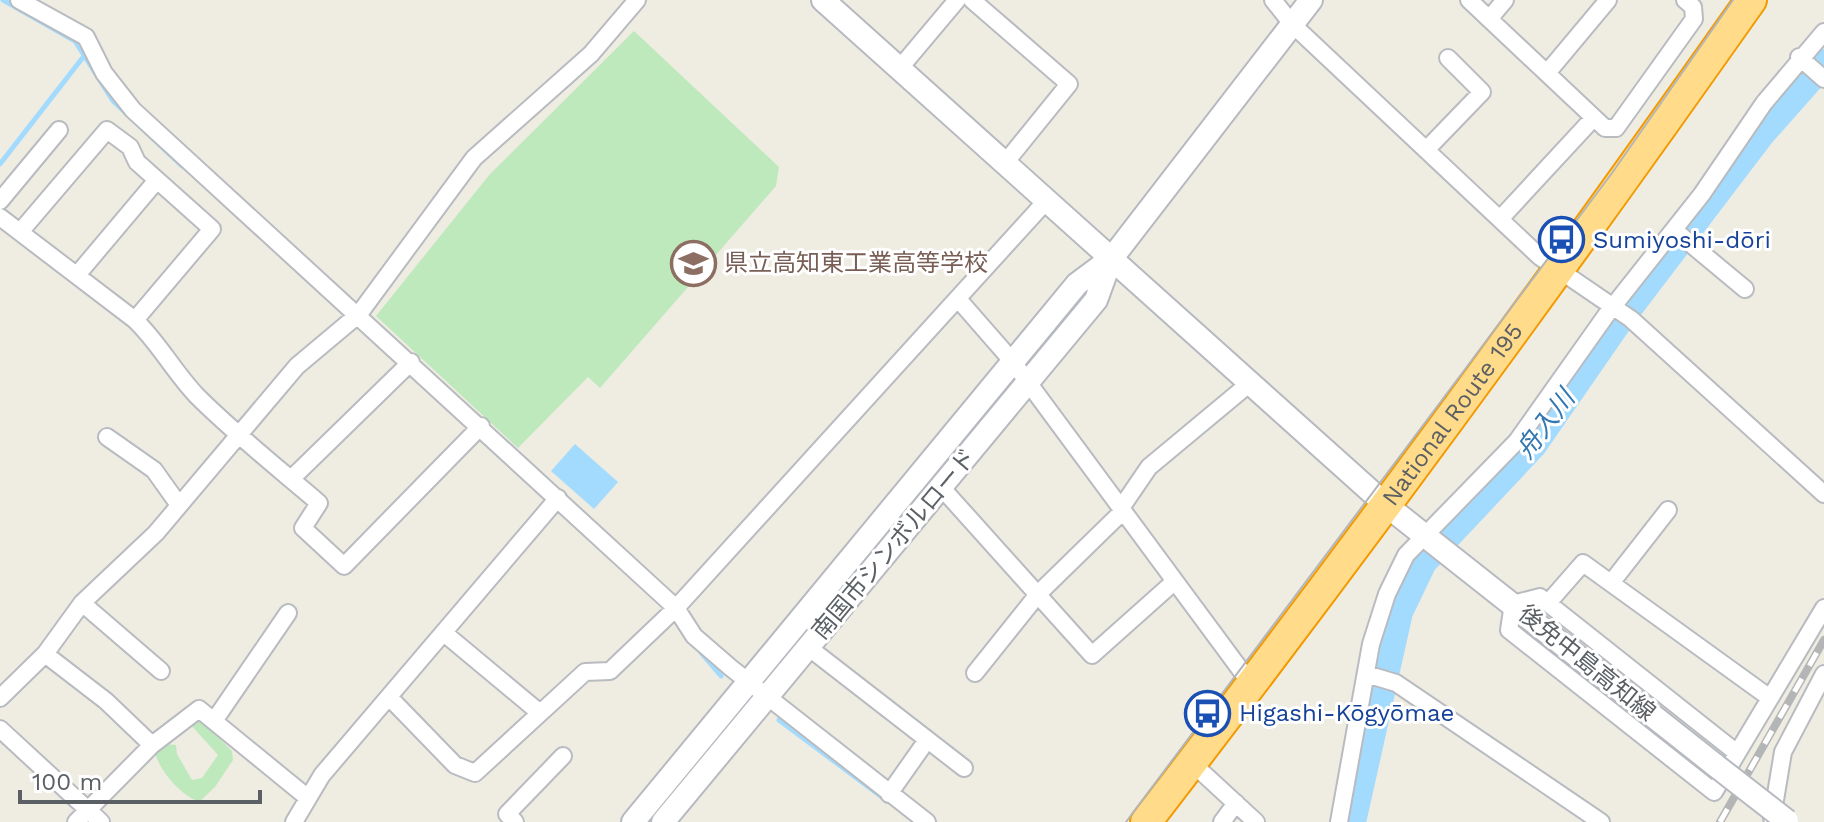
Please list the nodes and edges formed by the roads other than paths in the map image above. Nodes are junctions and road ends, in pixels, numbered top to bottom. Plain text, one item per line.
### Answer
1 (19, 0) edge
2 (637, 0) edge
3 (823, 0) edge
4 (957, 0) edge
5 (972, 0) edge
6 (1273, 0) edge
7 (1311, 0) edge
8 (1469, 0) edge
9 (1505, 0) edge
10 (1608, 0) edge
11 (1685, 0) edge
12 (1751, 0) edge
13 (1489, 19) junction
14 (1292, 24) junction
15 (1824, 32) edge
16 (1448, 58) dead end
17 (1802, 60) junction
18 (899, 69) junction
19 (1547, 73) junction
20 (1824, 79) edge
21 (1587, 125) dead end
22 (59, 130) dead end
23 (1426, 150) junction
24 (1005, 163) junction
25 (157, 180) junction
26 (1047, 200) junction
27 (0, 201) edge
28 (0, 217) edge
29 (1500, 219) junction
30 (1674, 230) junction
31 (20, 232) junction
32 (1112, 258) junction
33 (1560, 271) junction
34 (77, 275) junction
35 (1745, 289) dead end
36 (958, 299) junction
37 (1620, 312) junction
38 (359, 314) junction
39 (135, 320) junction
40 (411, 362) junction
41 (1013, 362) junction
42 (1027, 383) junction
43 (1250, 383) junction
44 (481, 426) junction
45 (239, 434) junction
46 (107, 437) dead end
47 (291, 479) junction
48 (941, 487) junction
49 (1824, 494) edge
50 (558, 498) junction
51 (179, 505) junction
52 (1386, 505) junction
53 (1122, 510) junction
54 (1668, 510) dead end
55 (1432, 542) junction
56 (1175, 581) junction
57 (1611, 583) junction
58 (1039, 593) junction
59 (82, 603) junction
60 (1548, 603) junction
61 (1513, 604) junction
62 (676, 608) junction
63 (1824, 608) edge
64 (288, 613) dead end
65 (444, 633) junction
66 (808, 647) junction
67 (45, 654) junction
68 (161, 671) dead end
69 (975, 673) dead end
70 (1366, 674) junction
71 (1824, 674) edge
72 (748, 682) junction
73 (1251, 684) junction
74 (389, 697) junction
75 (0, 698) edge
76 (766, 698) junction
77 (1770, 698) junction
78 (540, 713) junction
79 (214, 721) junction
80 (0, 729) edge
81 (927, 740) junction
82 (152, 745) junction
83 (1737, 753) junction
84 (563, 756) dead end
85 (1192, 763) junction
86 (964, 768) dead end
87 (889, 794) junction
88 (308, 798) junction
89 (1236, 803) junction
90 (87, 807) junction
91 (76, 822) edge
92 (101, 822) edge
93 (294, 822) edge
94 (515, 822) edge
95 (633, 822) edge
96 (663, 822) edge
97 (927, 822) edge
98 (1146, 822) edge
99 (1222, 822) edge
100 (1256, 822) edge
101 (1339, 822) edge
102 (1601, 822) edge
103 (1771, 822) edge
104 (1787, 822) edge

1 - 38 street
2 - 38 street
3 - 18 street, 後免中島高知線
4 - 18 street
5 - 24 street
6 - 14 street
7 - 14 street
8 - 13 street
9 - 13 street
10 - 19 street
11 - 19 street
12 - 33 highway, National Route 195
13 - 19 street
14 - 23 street
14 - 32 street
15 - 17 street
16 - 23 street
17 - 20 street
17 - 30 street
18 - 24 street, 後免中島高知線
21 - 29 street
22 - 27 street
23 - 29 street
24 - 26 street, 後免中島高知線
25 - 31 street
25 - 34 street
25 - 39 street
26 - 32 street, 後免中島高知線
26 - 36 street
28 - 31 street
29 - 33 street
30 - 35 street
30 - 37 street
31 - 34 street
32 - 41 street, 南国市シンボルロード
32 - 42 street, 南国市シンボルロード
32 - 43 street, 後免中島高知線
33 - 37 street
33 - 52 highway, National Route 195
34 - 39 street
36 - 41 street
36 - 62 street
37 - 49 street
37 - 55 street
38 - 40 street
38 - 45 street
39 - 45 street
40 - 44 street
40 - 47 street
41 - 42 street
41 - 72 street, 南国市シンボルロード
42 - 48 street, 南国市シンボルロード
42 - 53 street
43 - 52 street, 後免中島高知線
43 - 53 street
44 - 47 street
44 - 50 street
45 - 47 street
45 - 51 street
46 - 51 street
48 - 58 street
48 - 66 street, 南国市シンボルロード
50 - 62 street
50 - 65 street
51 - 59 street
52 - 55 street, 後免中島高知線
52 - 73 highway, National Route 195
53 - 56 street
53 - 58 street
54 - 57 street
55 - 61 street, 後免中島高知線
55 - 70 street
56 - 58 street
56 - 73 street
57 - 60 street
57 - 77 street
58 - 69 street
59 - 67 street
59 - 68 street
60 - 61 street
60 - 83 street
61 - 83 street
61 - 104 street, 後免中島高知線, bridge
62 - 72 street
62 - 78 street
63 - 77 street
64 - 79 street
65 - 74 street
65 - 78 street
66 - 76 street, 南国市シンボルロード
66 - 81 street
67 - 75 street
67 - 82 street
70 - 101 street
70 - 102 street
71 - 103 street
72 - 76 street
72 - 95 street, 南国市シンボルロード
73 - 85 highway, National Route 195
74 - 78 street
74 - 88 street
76 - 87 street
76 - 96 street, 南国市シンボルロード
77 - 83 street
79 - 82 street
79 - 88 street
80 - 90 street
81 - 86 street
81 - 87 street
82 - 90 street
84 - 94 street
85 - 89 street
85 - 98 highway, National Route 195
87 - 97 street
88 - 93 street
89 - 99 street
89 - 100 street
90 - 91 street
90 - 92 street

